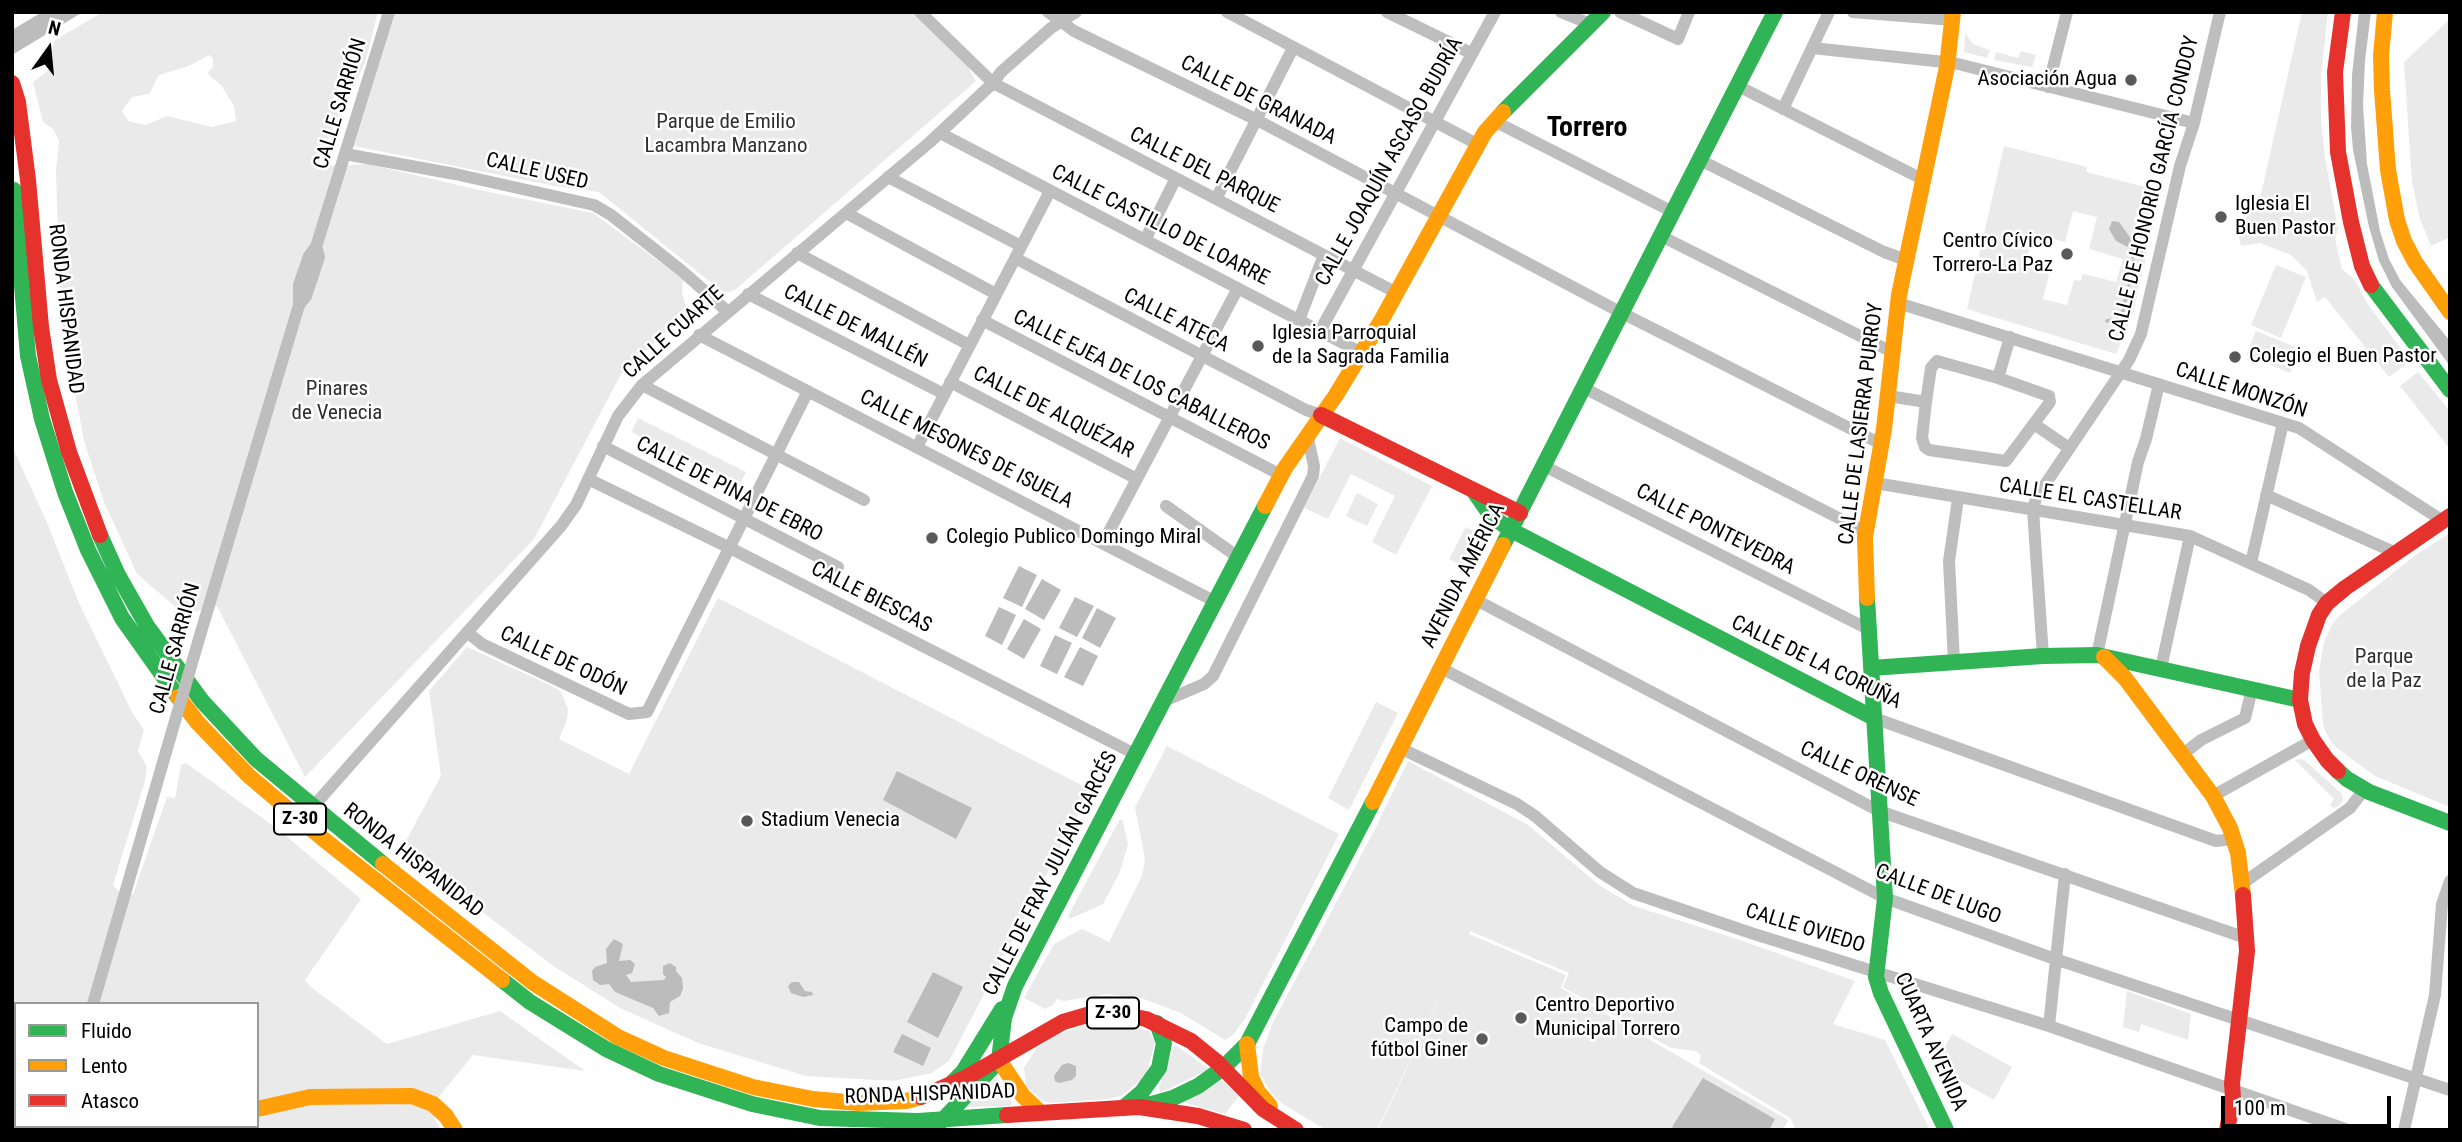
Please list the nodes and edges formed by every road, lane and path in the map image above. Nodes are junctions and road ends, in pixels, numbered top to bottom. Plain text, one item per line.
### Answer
1 (389, 12) edge
2 (920, 12) edge
3 (1048, 12) edge
4 (1076, 12) edge
5 (1227, 12) edge
6 (1387, 12) edge
7 (1495, 12) edge
8 (1561, 12) edge
9 (1603, 12) edge
10 (1620, 12) edge
11 (1689, 12) edge
12 (1775, 12) edge
13 (1829, 12) edge
14 (1853, 12) edge
15 (2067, 12) edge
16 (2220, 12) edge
17 (2343, 12) edge
18 (2385, 12) edge
19 (1953, 16) edge
20 (1060, 22) junction
21 (1590, 24) junction
22 (1293, 48) junction
23 (1812, 48) junction
24 (1471, 53) junction
25 (1948, 62) junction
26 (12, 83) edge
27 (993, 83) junction
28 (1738, 86) junction
29 (2048, 87) junction
30 (1783, 109) junction
31 (1257, 120) junction
32 (1434, 121) junction
33 (1494, 121) junction
34 (2194, 123) junction
35 (940, 134) junction
36 (1477, 144) junction
37 (345, 154) junction
38 (1700, 160) junction
39 (12, 173) edge
40 (888, 177) junction
41 (1176, 178) junction
42 (1924, 180) junction
43 (1050, 191) junction
44 (1395, 192) junction
45 (1216, 199) junction
46 (1673, 212) junction
47 (846, 213) junction
48 (1438, 217) junction
49 (1661, 236) junction
50 (1145, 240) junction
51 (1021, 246) junction
52 (797, 253) junction
53 (1324, 255) junction
54 (1015, 258) junction
55 (1906, 260) junction
56 (1352, 270) junction
57 (1238, 288) junction
58 (2443, 290) edge
59 (748, 293) junction
60 (1397, 293) junction
61 (996, 295) junction
62 (1898, 303) junction
63 (727, 311) junction
64 (2450, 312) edge
65 (1622, 313) junction
66 (982, 320) junction
67 (1299, 320) junction
68 (1320, 331) junction
69 (699, 335) junction
70 (2010, 337) junction
71 (969, 345) junction
72 (1362, 352) junction
73 (1892, 352) junction
74 (1202, 356) junction
75 (2121, 372) junction
76 (1998, 378) junction
77 (950, 382) junction
78 (2159, 384) junction
79 (642, 385) junction
80 (1584, 388) junction
81 (2450, 390) edge
82 (808, 391) junction
83 (944, 394) junction
84 (1888, 396) junction
85 (1926, 402) junction
86 (1321, 415) junction
87 (1170, 417) junction
88 (2283, 423) junction
89 (2034, 424) junction
90 (1307, 433) junction
91 (1881, 444) junction
92 (603, 446) junction
93 (917, 447) junction
94 (2069, 448) junction
95 (776, 454) junction
96 (1544, 466) junction
97 (1281, 475) junction
98 (588, 479) junction
99 (1137, 479) junction
100 (1875, 483) junction
101 (1472, 490) junction
102 (2266, 495) junction
103 (1958, 499) junction
104 (864, 500) dead end
105 (1166, 506) dead end
106 (2034, 510) junction
107 (1520, 513) junction
108 (744, 518) junction
109 (2446, 518) edge
110 (2125, 525) junction
111 (1511, 530) junction
112 (1866, 531) junction
113 (2190, 536) junction
114 (1103, 542) junction
115 (730, 548) junction
116 (2396, 553) junction
117 (1238, 557) junction
118 (2251, 563) junction
119 (838, 567) dead end
120 (1476, 600) junction
121 (1214, 601) junction
122 (2327, 603) junction
123 (1868, 629) junction
124 (467, 632) junction
125 (2043, 656) junction
126 (2100, 656) junction
127 (1954, 663) junction
128 (1441, 668) junction
129 (1871, 668) junction
130 (2161, 668) junction
131 (2252, 689) junction
132 (2300, 700) junction
133 (1161, 702) junction
134 (1874, 719) junction
135 (2313, 740) junction
136 (1400, 748) junction
137 (1135, 754) junction
138 (2182, 755) junction
139 (2364, 790) junction
140 (2213, 796) junction
141 (312, 808) junction
142 (1879, 811) junction
143 (2450, 823) edge
144 (306, 824) junction
145 (2234, 839) junction
146 (2065, 874) junction
147 (2450, 881) edge
148 (2243, 883) junction
149 (1885, 898) junction
150 (2246, 938) junction
151 (2055, 959) junction
152 (1875, 971) junction
153 (94, 1002) edge
154 (1008, 1002) junction
155 (2238, 1020) junction
156 (1157, 1023) junction
157 (2049, 1026) junction
158 (1247, 1044) junction
159 (999, 1060) junction
160 (1223, 1068) junction
161 (2416, 1078) junction
162 (946, 1087) junction
163 (2232, 1090) junction
164 (2450, 1090) edge
165 (1131, 1108) junction
166 (259, 1109) edge
167 (1040, 1112) junction
168 (988, 1115) junction
169 (820, 1118) junction
170 (939, 1124) edge
171 (1290, 1127) edge
172 (455, 1130) edge
173 (881, 1130) edge
174 (958, 1130) edge
175 (1244, 1130) edge
176 (1946, 1130) edge
177 (2227, 1130) edge
178 (2348, 1130) edge
179 (2404, 1130) edge

1 - 37 street, CALLE SARRIÓN
2 - 27 street, CALLE DEL PARQUE
3 - 20 street, CALLE DE GRANADA
4 - 20 street, CALLE CUARTE
5 - 22 street
6 - 24 street
7 - 24 street, CALLE JOAQUÍN ASCASO BUDRÍA
8 - 21 street
9 - 21 main road, CALLE DE FRAY JULIÁN GARCÉS
10 - 11 street
12 - 28 main road, AVENIDA AMÉRICA
13 - 23 street
14 - 19 street
15 - 29 street
16 - 34 street, CALLE DE HONORIO GARCÍA CONDOY
17 - 81 main road
18 - 58 main road
19 - 25 main road, CALLE DE LASIERRA PURROY
20 - 27 street, CALLE CUARTE
20 - 31 street, CALLE DE GRANADA
21 - 33 main road, CALLE DE FRAY JULIÁN GARCÉS
22 - 31 street
22 - 32 street
23 - 25 street
23 - 30 street
24 - 32 street, CALLE JOAQUÍN ASCASO BUDRÍA
25 - 29 street
25 - 42 main road, CALLE DE LASIERRA PURROY
26 - 141 main road, RONDA HISPANIDAD / Z-30
27 - 35 street, CALLE CUARTE
27 - 41 street, CALLE DEL PARQUE
28 - 30 street
28 - 38 main road, AVENIDA AMÉRICA
29 - 34 street
30 - 42 street
31 - 44 street, CALLE DE GRANADA
31 - 45 street
32 - 36 street
32 - 44 street, CALLE JOAQUÍN ASCASO BUDRÍA
33 - 36 main road, CALLE DE FRAY JULIÁN GARCÉS
33 - 46 street
34 - 75 street, CALLE DE HONORIO GARCÍA CONDOY
35 - 40 street, CALLE CUARTE
35 - 43 street, CALLE CASTILLO DE LOARRE
36 - 48 main road, CALLE DE FRAY JULIÁN GARCÉS
37 - 63 street, CALLE USED
37 - 153 street, CALLE SARRIÓN, bridge
38 - 46 main road, AVENIDA AMÉRICA
38 - 55 street
39 - 144 main road, RONDA HISPANIDAD / Z-30
40 - 47 street, CALLE CUARTE
40 - 51 street
41 - 45 street, CALLE DEL PARQUE
41 - 50 street
42 - 55 main road, CALLE DE LASIERRA PURROY
43 - 50 street, CALLE CASTILLO DE LOARRE
43 - 51 street
44 - 48 street, CALLE DE GRANADA
44 - 56 street, CALLE JOAQUÍN ASCASO BUDRÍA
45 - 53 street, CALLE DEL PARQUE
46 - 49 main road, AVENIDA AMÉRICA
47 - 52 street, CALLE CUARTE
47 - 61 street
48 - 60 main road, CALLE DE FRAY JULIÁN GARCÉS
48 - 65 street, CALLE DE GRANADA
49 - 65 main road, AVENIDA AMÉRICA
49 - 73 street
50 - 57 street, CALLE CASTILLO DE LOARRE
51 - 54 street
52 - 59 street, CALLE CUARTE
52 - 71 street
53 - 56 street, CALLE DEL PARQUE
53 - 67 street
54 - 61 street
54 - 74 street, CALLE ATECA
55 - 62 main road, CALLE DE LASIERRA PURROY
56 - 60 street, CALLE DEL PARQUE
56 - 68 street, CALLE JOAQUÍN ASCASO BUDRÍA
57 - 67 street, CALLE CASTILLO DE LOARRE
57 - 74 street
58 - 64 main road
59 - 63 street, CALLE CUARTE
59 - 83 street, CALLE DE MALLÉN
60 - 72 main road, CALLE DE FRAY JULIÁN GARCÉS
61 - 66 street
62 - 70 street, CALLE MONZÓN
62 - 73 main road, CALLE DE LASIERRA PURROY
63 - 69 street, CALLE CUARTE
65 - 80 main road, AVENIDA AMÉRICA
65 - 91 street, CALLE DE GRANADA
66 - 71 street
66 - 87 street, CALLE EJEA DE LOS CABALLEROS
67 - 68 street, CALLE CASTILLO DE LOARRE
68 - 72 street, CALLE CASTILLO DE LOARRE
69 - 79 street, CALLE CUARTE
69 - 82 street, CALLE MESONES DE ISUELA
70 - 75 street, CALLE MONZÓN
70 - 76 street
71 - 77 street
72 - 86 main road, CALLE DE FRAY JULIÁN GARCÉS
73 - 84 main road, CALLE DE LASIERRA PURROY
74 - 86 street, CALLE ATECA
74 - 87 street
75 - 78 street, CALLE MONZÓN
75 - 94 street, CALLE DE HONORIO GARCÍA CONDOY
76 - 85 street
76 - 89 street
77 - 83 street
77 - 99 street, CALLE DE ALQUÉZAR
78 - 88 street, CALLE MONZÓN
78 - 110 street
79 - 92 street, CALLE CUARTE
79 - 95 street
80 - 96 main road, AVENIDA AMÉRICA
80 - 112 street
82 - 93 street, CALLE MESONES DE ISUELA
82 - 95 street
83 - 93 street
84 - 85 street
84 - 91 main road, CALLE DE LASIERRA PURROY
85 - 89 street
86 - 90 main road, CALLE DE FRAY JULIÁN GARCÉS
86 - 101 main road
87 - 97 street, CALLE EJEA DE LOS CABALLEROS
87 - 99 street
88 - 102 street
88 - 109 street, CALLE MONZÓN
89 - 94 street
90 - 97 main road, CALLE DE FRAY JULIÁN GARCÉS
90 - 133 street
91 - 100 main road, CALLE DE LASIERRA PURROY
92 - 98 street, CALLE CUARTE
92 - 108 street, CALLE DE PINA DE EBRO
93 - 114 street, CALLE MESONES DE ISUELA
94 - 106 street, CALLE DE HONORIO GARCÍA CONDOY
95 - 104 street
95 - 108 street
96 - 107 main road, AVENIDA AMÉRICA
96 - 123 street, CALLE PONTEVEDRA
97 - 117 main road, CALLE DE FRAY JULIÁN GARCÉS
98 - 115 street, CALLE BIESCAS
98 - 124 street, CALLE CUARTE
99 - 114 street
100 - 103 street, CALLE EL CASTELLAR
100 - 112 main road, CALLE DE LASIERRA PURROY
101 - 107 main road
101 - 111 main road, CALLE DE LA CORUÑA
102 - 116 street
102 - 118 street
103 - 106 street, CALLE EL CASTELLAR
103 - 127 street
105 - 117 street
106 - 110 street, CALLE EL CASTELLAR
106 - 125 street
107 - 111 main road, AVENIDA AMÉRICA
108 - 115 street
108 - 119 street, CALLE DE PINA DE EBRO
109 - 116 main road
110 - 113 street, CALLE EL CASTELLAR
110 - 126 street
111 - 120 main road, AVENIDA AMÉRICA
111 - 134 main road, CALLE DE LA CORUÑA
112 - 123 main road, CALLE DE LASIERRA PURROY
113 - 118 street, CALLE EL CASTELLAR
113 - 130 street
114 - 121 street, CALLE MESONES DE ISUELA
115 - 124 street, CALLE DE ODÓN
115 - 137 street, CALLE BIESCAS
116 - 122 main road
117 - 121 main road, CALLE DE FRAY JULIÁN GARCÉS
118 - 122 street, CALLE EL CASTELLAR
120 - 128 main road, AVENIDA AMÉRICA
120 - 142 street, CALLE ORENSE
121 - 133 main road, CALLE DE FRAY JULIÁN GARCÉS
122 - 132 main road
123 - 129 main road, CALLE DE LASIERRA PURROY
124 - 141 street, CALLE CUARTE
125 - 126 main road
125 - 127 main road
126 - 130 main road
126 - 138 main road
127 - 129 main road
128 - 136 main road, AVENIDA AMÉRICA
128 - 149 street, CALLE DE LUGO
129 - 134 main road, CALLE DE LASIERRA PURROY
130 - 131 main road
131 - 132 main road
131 - 138 street
132 - 135 main road
133 - 137 main road, CALLE DE FRAY JULIÁN GARCÉS
134 - 142 main road, CALLE DE LASIERRA PURROY
134 - 145 street, CALLE DE LA CORUÑA
135 - 139 main road
135 - 140 street
136 - 152 street, CALLE OVIEDO
136 - 158 main road, AVENIDA AMÉRICA
137 - 154 main road, CALLE DE FRAY JULIÁN GARCÉS
138 - 140 main road
139 - 143 main road
139 - 148 street
140 - 145 main road
141 - 144 main road
141 - 162 main road, RONDA HISPANIDAD / Z-30
142 - 146 street, CALLE ORENSE
142 - 149 main road, CALLE DE LASIERRA PURROY
144 - 169 main road, RONDA HISPANIDAD / Z-30
145 - 148 main road
146 - 150 street, CALLE ORENSE
146 - 151 street
147 - 161 street
148 - 150 main road
149 - 151 street, CALLE DE LUGO
149 - 152 main road, CALLE DE LASIERRA PURROY
150 - 155 main road
151 - 155 street, CALLE DE LUGO
151 - 157 street
152 - 157 street, CALLE OVIEDO
152 - 176 main road, CUARTA AVENIDA
154 - 159 main road, CALLE DE FRAY JULIÁN GARCÉS
154 - 162 main road
155 - 161 street, CALLE DE LUGO
155 - 163 main road
156 - 159 main road, RONDA HISPANIDAD / Z-30
156 - 160 main road, RONDA HISPANIDAD / Z-30
156 - 165 main road, Z-30
157 - 163 street, CALLE OVIEDO
158 - 160 main road, AVENIDA AMÉRICA
158 - 171 main road
159 - 162 main road, RONDA HISPANIDAD / Z-30
159 - 167 main road, RONDA HISPANIDAD
159 - 170 main road
160 - 165 main road, AVENIDA AMÉRICA
160 - 171 main road, RONDA HISPANIDAD / Z-30
161 - 164 street, CALLE DE LUGO
161 - 179 street
163 - 177 main road
163 - 178 street, CALLE OVIEDO
165 - 167 main road, RONDA HISPANIDAD / Z-30
165 - 175 main road, RONDA HISPANIDAD / Z-30
166 - 172 main road
167 - 168 main road, RONDA HISPANIDAD / Z-30
168 - 170 main road, RONDA HISPANIDAD / Z-30
168 - 174 main road
169 - 170 main road, RONDA HISPANIDAD / Z-30
169 - 173 main road

